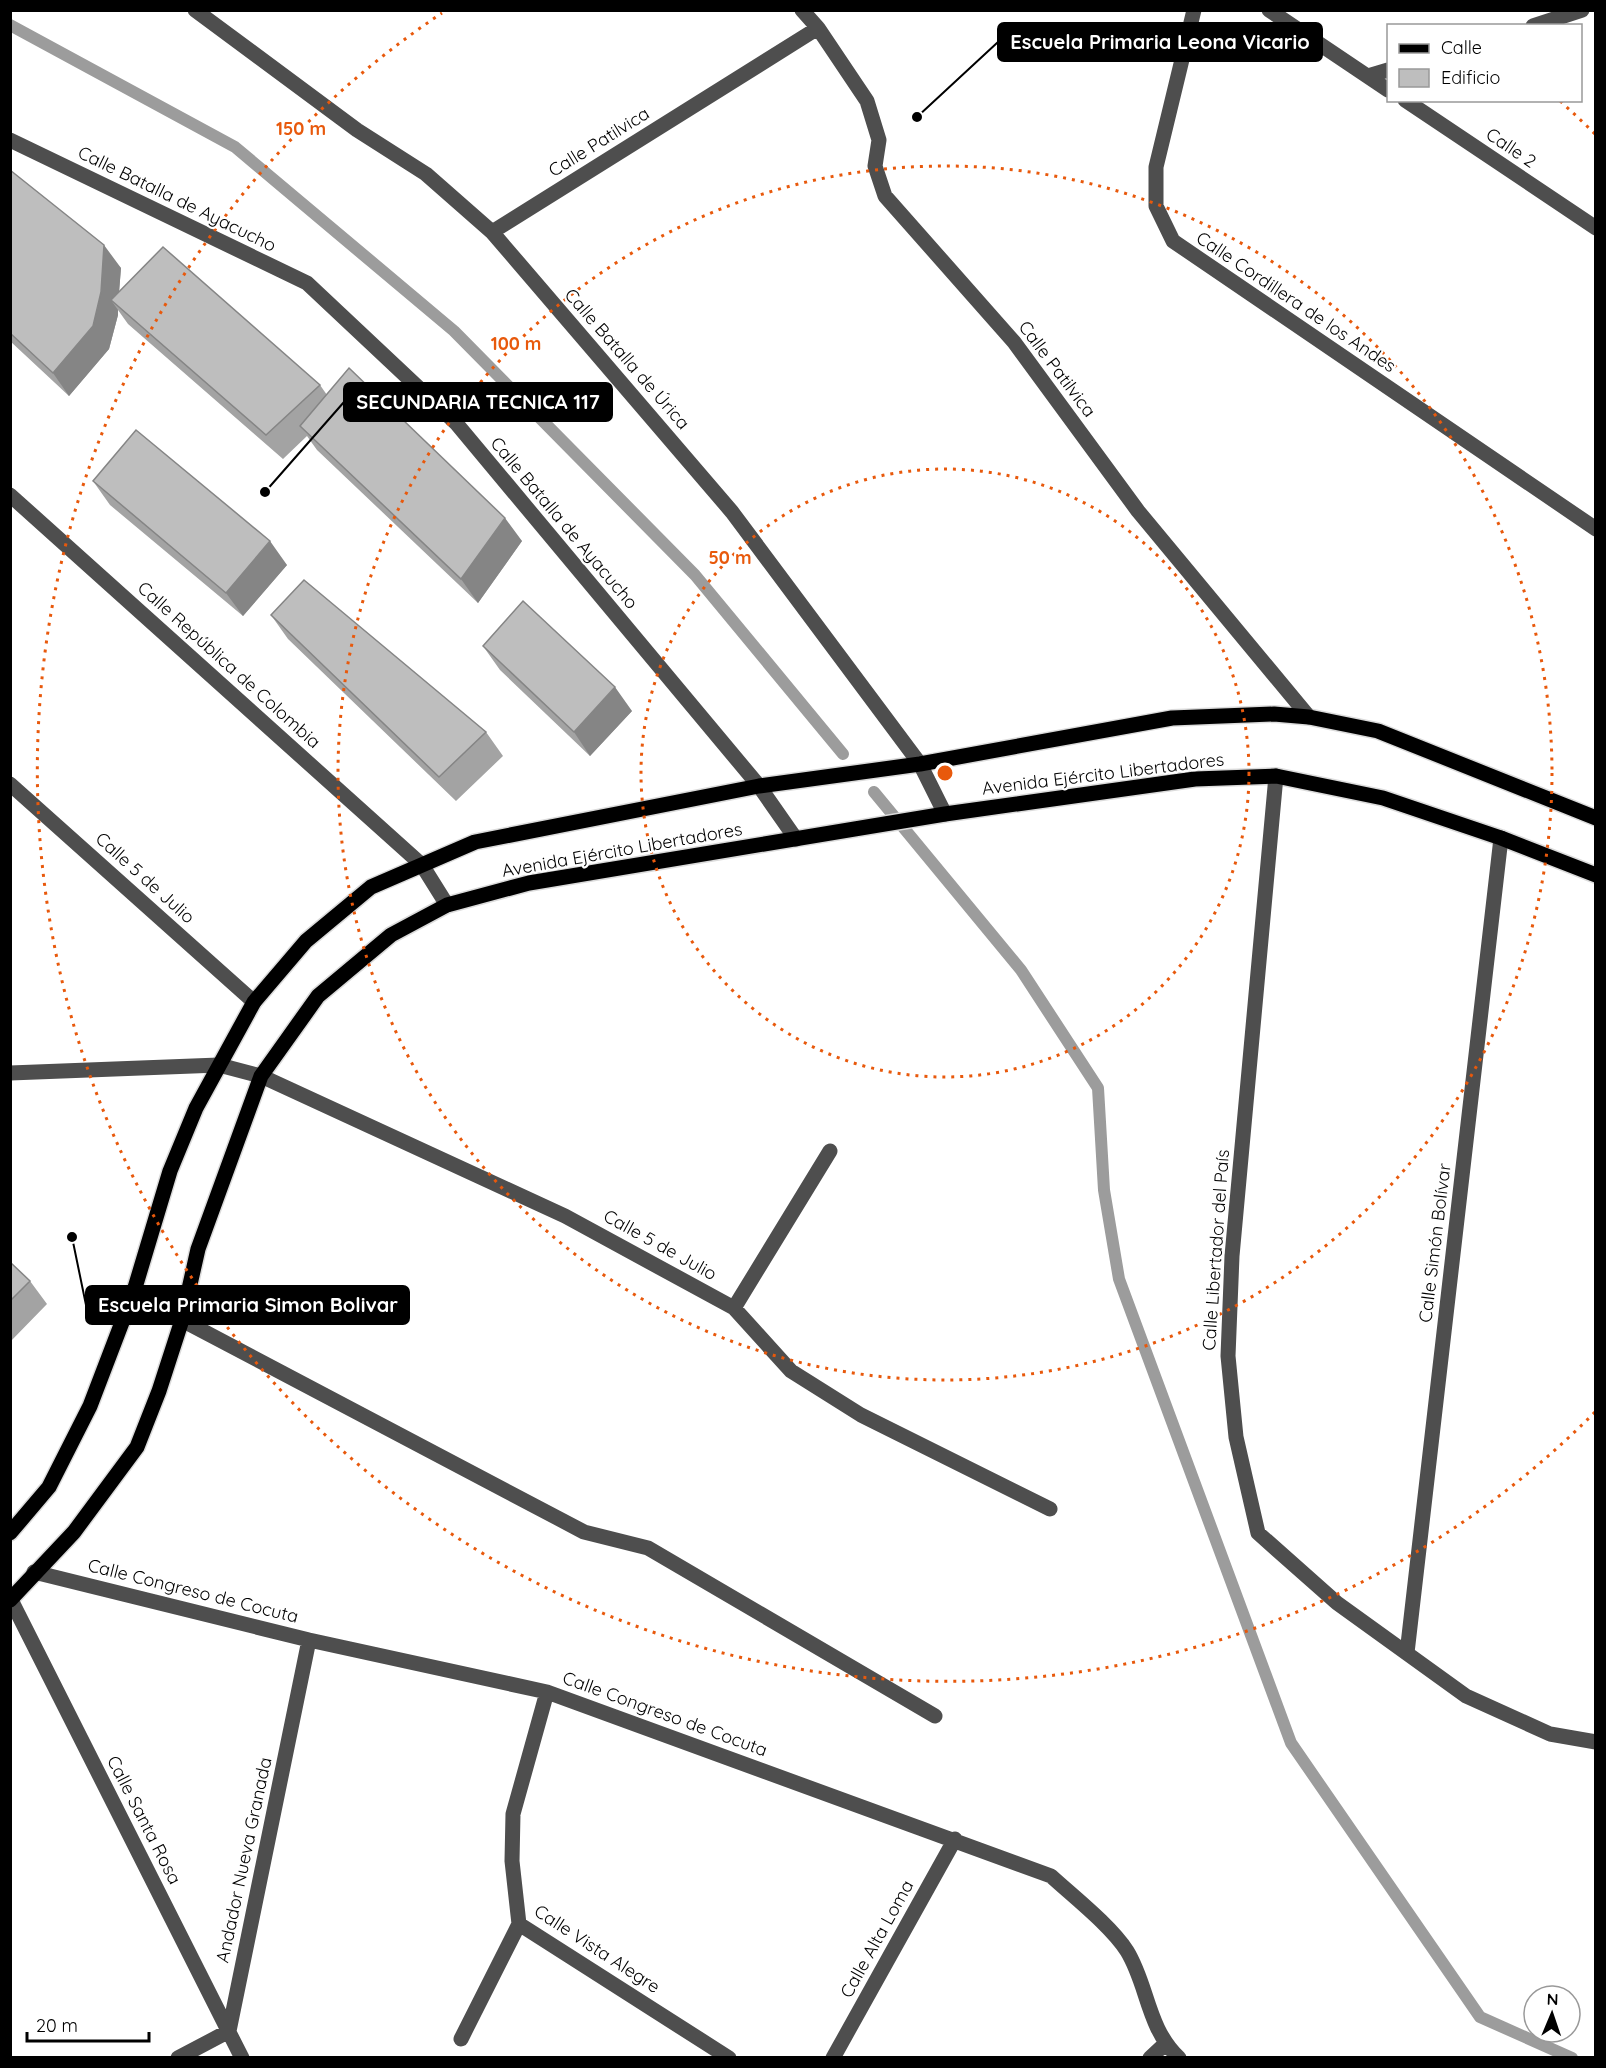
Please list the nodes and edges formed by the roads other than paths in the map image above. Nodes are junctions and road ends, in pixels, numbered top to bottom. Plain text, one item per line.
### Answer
1 (195, 10) edge
2 (802, 10) edge
3 (1194, 10) edge
4 (1269, 10) edge
5 (1582, 10) edge
6 (1539, 24) edge
7 (818, 28) junction
8 (1387, 71) edge
9 (1368, 76) junction
10 (1387, 89) edge
11 (1408, 102) edge
12 (10, 141) edge
13 (1596, 228) edge
14 (492, 232) junction
15 (10, 495) edge
16 (1596, 529) edge
17 (1309, 717) junction
18 (920, 765) junction
19 (1276, 776) junction
20 (10, 784) edge
21 (759, 786) junction
22 (945, 814) junction
23 (1596, 818) edge
24 (1501, 838) junction
25 (796, 839) junction
26 (422, 865) junction
27 (1596, 875) edge
28 (447, 905) junction
29 (254, 1002) junction
30 (219, 1065) junction
31 (10, 1073) edge
32 (261, 1076) junction
33 (830, 1152) dead end
34 (734, 1308) junction
35 (182, 1320) junction
36 (1050, 1509) dead end
37 (10, 1533) edge
38 (34, 1572) junction
39 (10, 1600) edge
40 (309, 1640) junction
41 (1407, 1653) junction
42 (547, 1692) junction
43 (935, 1716) dead end
44 (1596, 1742) edge
45 (955, 1839) junction
46 (519, 1924) junction
47 (229, 2031) junction
48 (461, 2039) dead end
49 (1164, 2044) junction
50 (178, 2058) edge
51 (242, 2058) edge
52 (729, 2058) edge
53 (833, 2058) edge
54 (1150, 2058) edge
55 (1179, 2058) edge

1 - 14 street, Calle Batalla de Úrica
2 - 7 street, Calle Patilvica
3 - 16 street, Calle Cordillera de los Andes
4 - 9 street
5 - 6 street
7 - 14 street, Calle Patilvica
7 - 17 street, Calle Patilvica
8 - 9 street
9 - 10 street
11 - 13 street, Calle 2
12 - 21 street, Calle Batalla de Ayacucho
14 - 18 street, Calle Batalla de Úrica
15 - 26 street, Calle República de Colombia
17 - 18 main road, Avenida Ejército Libertadores
17 - 23 main road, Avenida Ejército Libertadores
18 - 21 main road, Avenida Ejército Libertadores
18 - 22 street, Calle Batalla de Úrica
19 - 22 main road, Avenida Ejército Libertadores
19 - 24 main road, Avenida Ejército Libertadores
19 - 41 street, Calle Libertador del País
20 - 29 street, Calle 5 de Julio
21 - 25 street, Calle Batalla de Ayacucho
21 - 26 main road, Avenida Ejército Libertadores
22 - 25 main road, Avenida Ejército Libertadores
24 - 27 main road, Avenida Ejército Libertadores
24 - 41 street, Calle Simón Bolívar
25 - 28 main road, Avenida Ejército Libertadores
26 - 28 street, Calle República de Colombia
26 - 29 main road, Avenida Ejército Libertadores
28 - 32 main road, Avenida Ejército Libertadores
29 - 30 main road, Avenida Ejército Libertadores
30 - 31 street, Calle 5 de Julio
30 - 32 street, Calle 5 de Julio
30 - 37 main road, Avenida Ejército Libertadores
32 - 34 street, Calle 5 de Julio
32 - 35 main road, Avenida Ejército Libertadores
33 - 34 street
34 - 36 street, Calle 5 de Julio
35 - 38 main road, Avenida Ejército Libertadores
35 - 43 street
38 - 39 main road, Avenida Ejército Libertadores
38 - 40 street, Calle Congreso de Cocuta
39 - 47 street, Calle Santa Rosa
40 - 42 street, Calle Congreso de Cocuta
40 - 47 street, Andador Nueva Granada
41 - 44 street, Calle Libertador del País
42 - 45 street, Calle Congreso de Cocuta
42 - 46 street, Calle Vista Alegre
45 - 49 street, Calle Congreso de Cocuta
45 - 53 street, Calle Alta Loma
46 - 48 street
46 - 52 street, Calle Vista Alegre
47 - 50 street
47 - 51 street, Calle Santa Rosa
49 - 54 street
49 - 55 street, Calle Congreso de Cocuta

